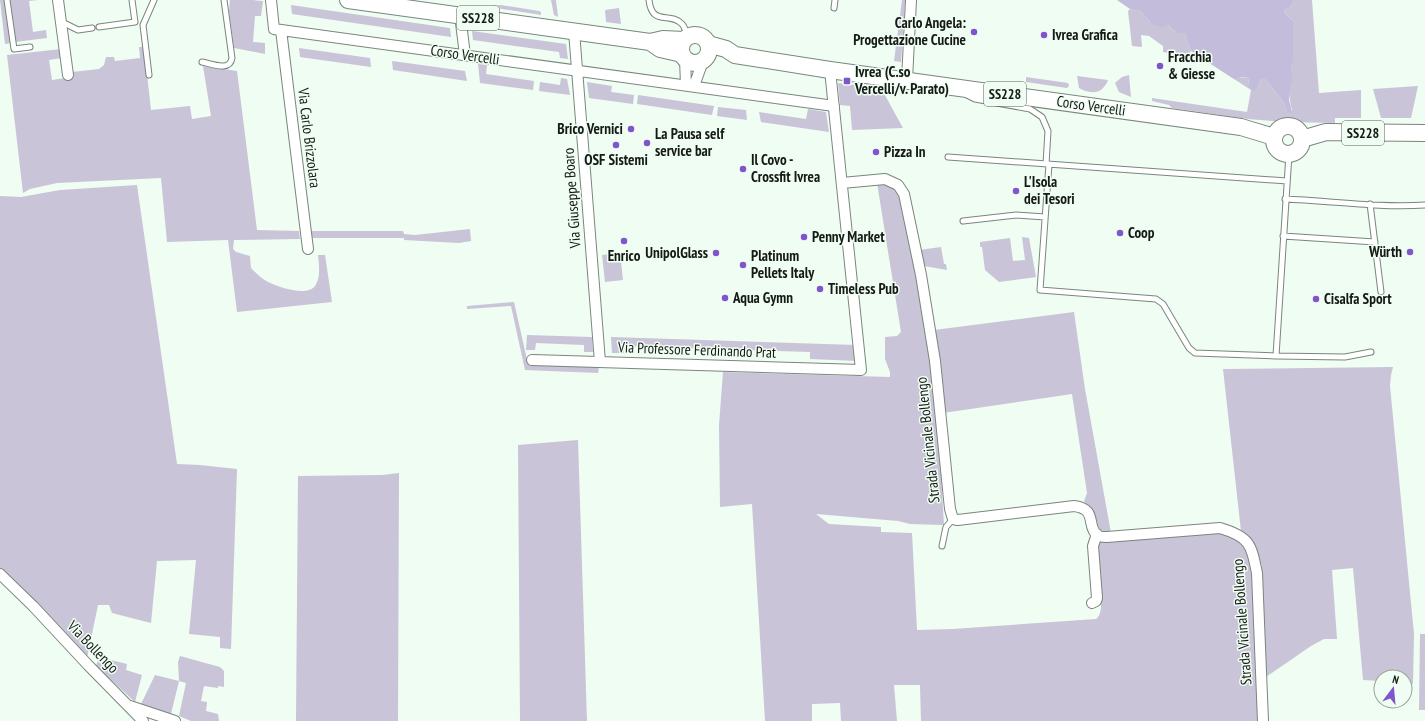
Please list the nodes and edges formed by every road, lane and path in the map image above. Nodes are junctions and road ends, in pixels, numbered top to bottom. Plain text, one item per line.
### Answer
1 (7, 0) edge
2 (58, 0) edge
3 (132, 0) edge
4 (154, 0) edge
5 (224, 0) edge
6 (270, 0) edge
7 (348, 0) edge
8 (649, 0) edge
9 (835, 0) edge
10 (911, 0) edge
11 (834, 8) dead end
12 (460, 15) junction
13 (61, 21) junction
14 (99, 27) dead end
15 (92, 28) dead end
16 (281, 30) junction
17 (574, 32) junction
18 (30, 47) dead end
19 (685, 47) junction
20 (706, 54) junction
21 (465, 55) junction
22 (202, 62) dead end
23 (578, 70) junction
24 (830, 70) junction
25 (68, 75) dead end
26 (149, 75) dead end
27 (907, 80) junction
28 (690, 86) junction
29 (950, 86) junction
30 (834, 106) junction
31 (1425, 133) edge
32 (1274, 136) junction
33 (1302, 139) junction
34 (1289, 154) junction
35 (948, 157) dead end
36 (1048, 164) junction
37 (1286, 181) junction
38 (842, 183) junction
39 (1286, 199) junction
40 (1370, 204) junction
41 (1425, 205) edge
42 (1045, 217) junction
43 (963, 221) dead end
44 (1283, 236) junction
45 (1375, 242) junction
46 (308, 249) dead end
47 (1381, 292) dead end
48 (1370, 352) dead end
49 (1276, 356) junction
50 (532, 360) dead end
51 (600, 362) junction
52 (953, 519) junction
53 (1097, 534) junction
54 (942, 546) dead end
55 (0, 574) edge
56 (1092, 603) dead end
57 (128, 705) junction
58 (143, 721) edge
59 (175, 721) edge
60 (1263, 721) edge

1 - 18 lane
2 - 13 street
3 - 14 lane
4 - 26 lane
5 - 22 lane
6 - 16 street
7 - 12 main road, SS228
8 - 19 lane
9 - 11 lane
10 - 27 street
12 - 17 main road, SS228
12 - 21 street
13 - 15 lane
13 - 25 street
16 - 21 street, Corso Vercelli
16 - 46 street, Via Carlo Brizzolara
17 - 19 main road, SS228
17 - 23 street, Via Giuseppe Boaro
19 - 20 main road
19 - 20 main road
19 - 28 street
20 - 24 main road, Corso Vercelli / SS228
20 - 28 street
21 - 23 street, Corso Vercelli
23 - 28 street, Corso Vercelli
23 - 51 street, Via Giuseppe Boaro
24 - 27 main road, Corso Vercelli / SS228
24 - 30 street
27 - 29 main road, Corso Vercelli / SS228
28 - 30 street, Corso Vercelli
29 - 32 main road, Corso Vercelli / SS228
29 - 36 lane
30 - 38 street
31 - 33 main road, SS228
32 - 33 main road
32 - 34 main road
33 - 34 main road
34 - 37 lane
35 - 36 lane
36 - 37 lane
36 - 42 lane
37 - 39 lane
38 - 51 street, Via Professore Ferdinando Prat
38 - 52 street, Strada Vicinale Bollengo
39 - 40 lane
39 - 44 lane
40 - 41 lane
40 - 45 lane
42 - 43 lane
42 - 49 lane
44 - 45 lane
44 - 49 lane
45 - 47 lane
48 - 49 lane
50 - 51 street, Via Professore Ferdinando Prat
52 - 53 street, Strada Vicinale Bollengo
52 - 54 lane
53 - 56 street
53 - 60 street, Strada Vicinale Bollengo
55 - 57 street, Via Bollengo
57 - 58 street
57 - 59 street, Via Bollengo

